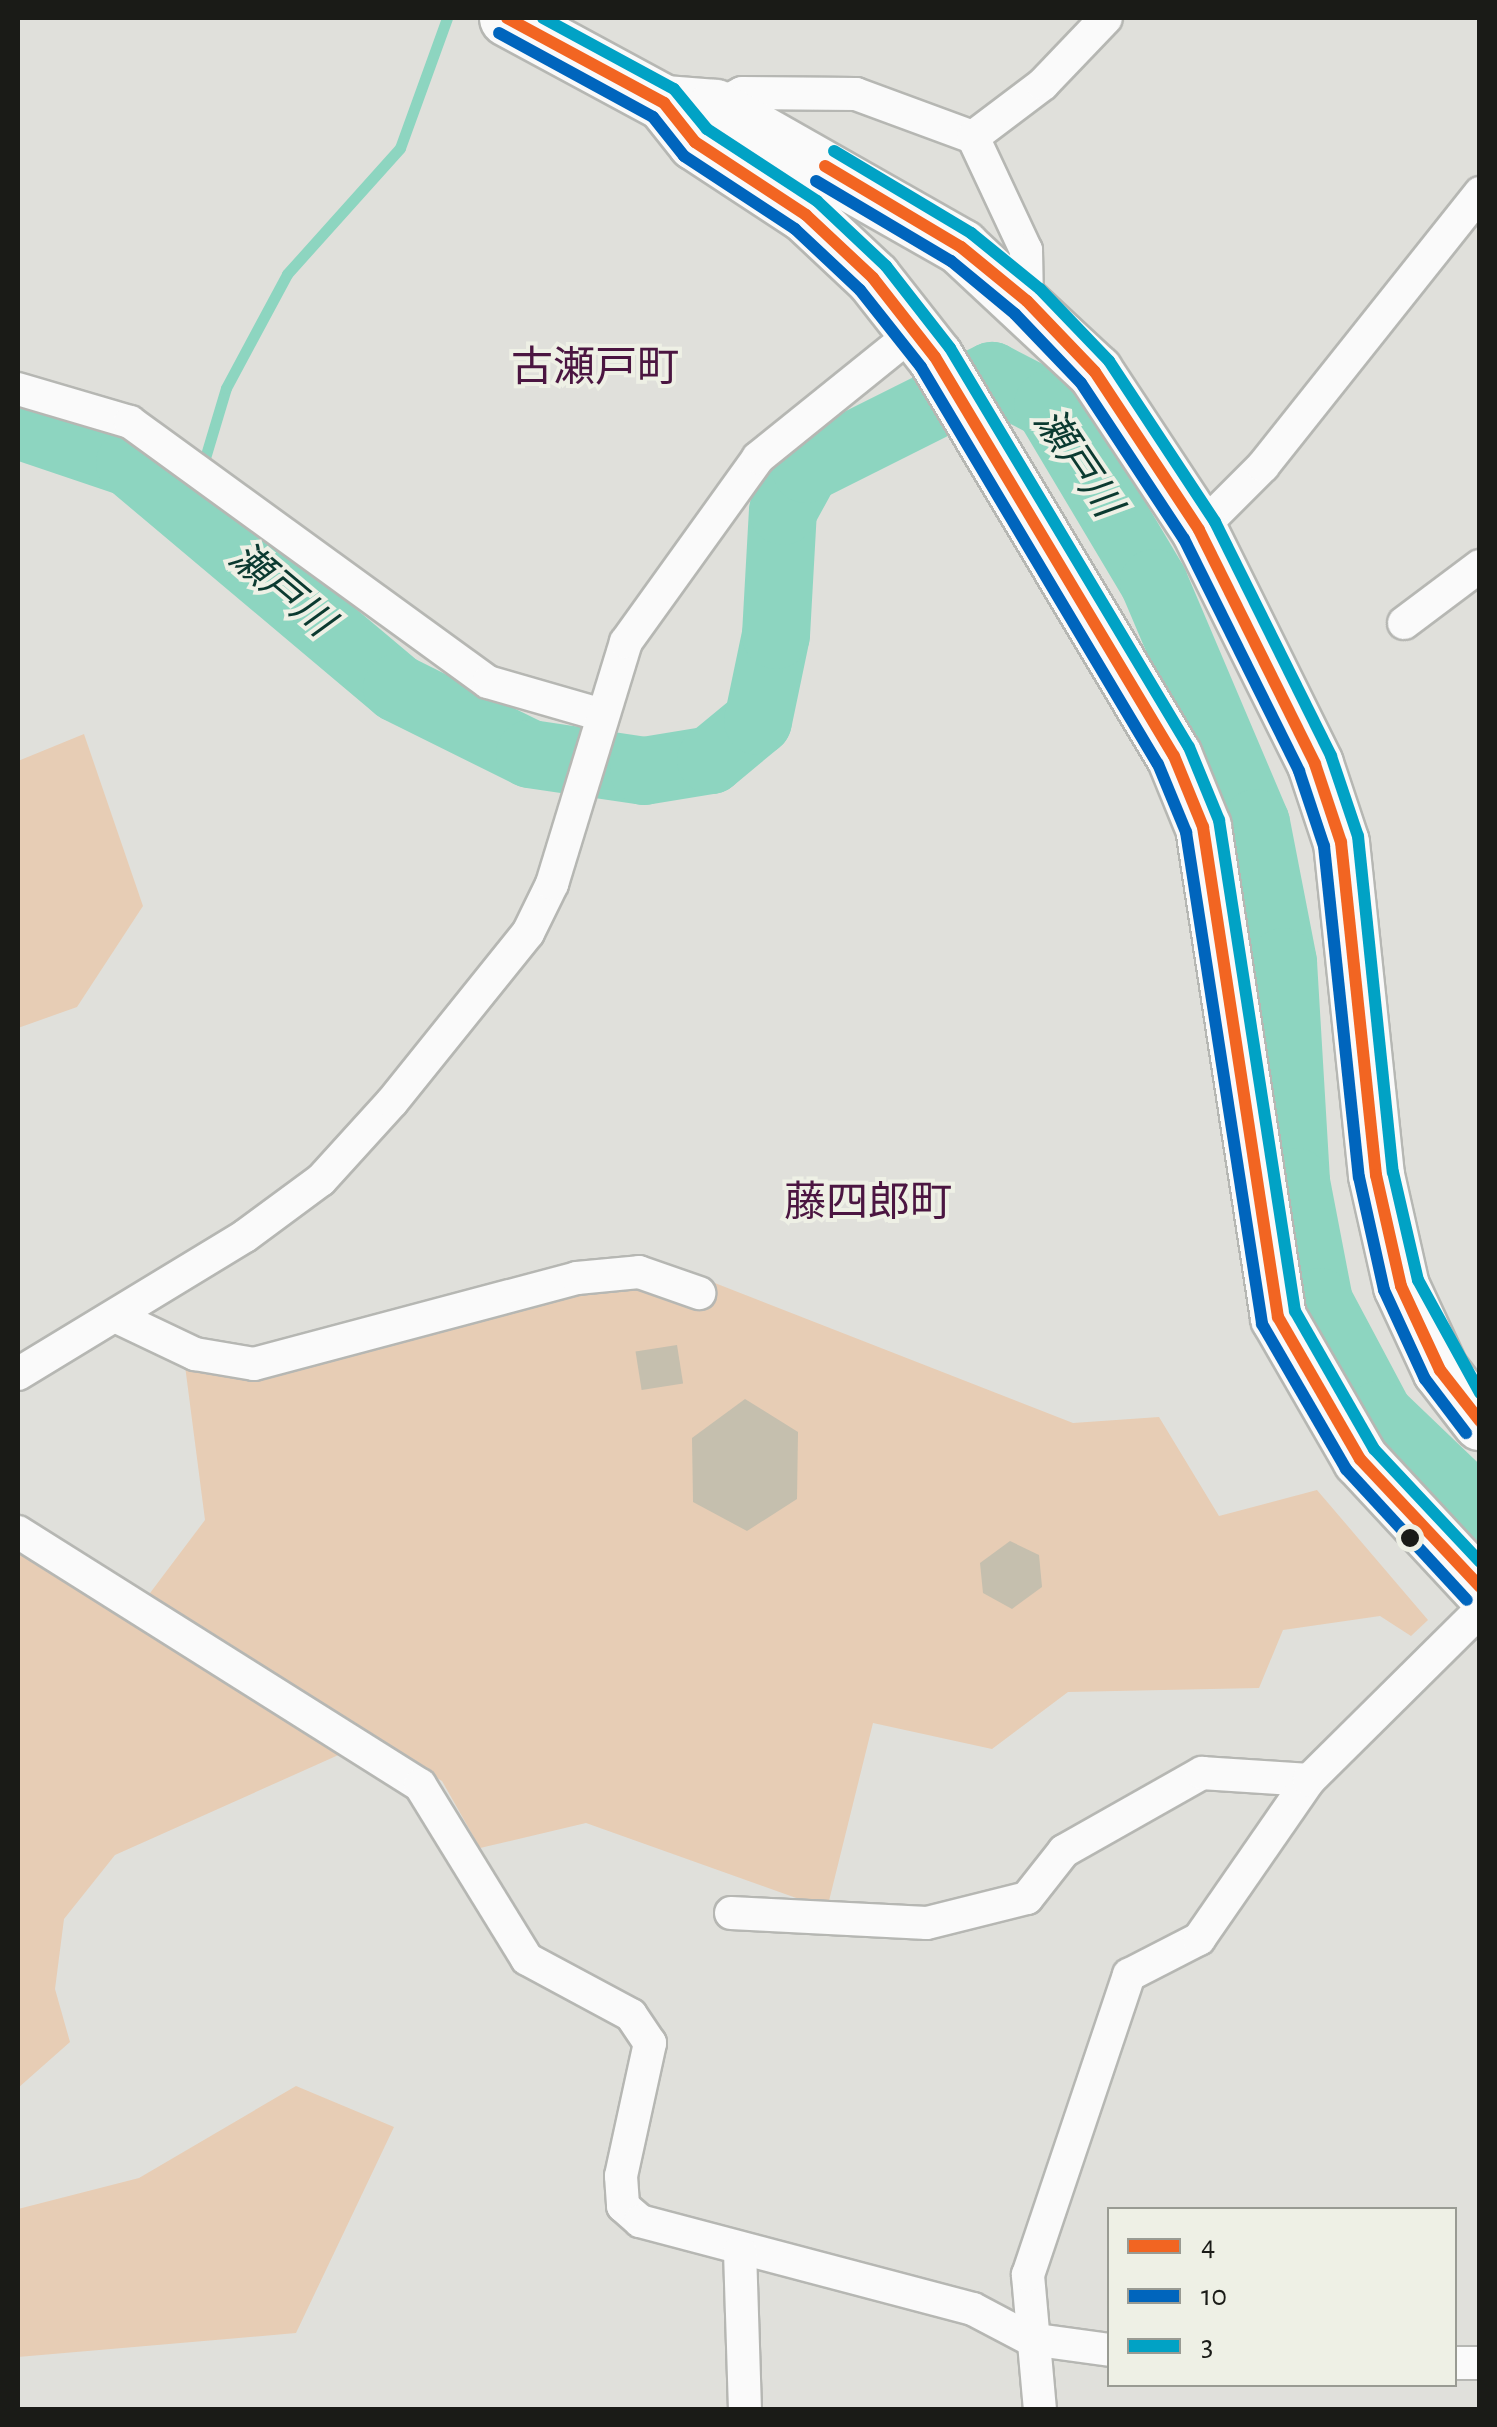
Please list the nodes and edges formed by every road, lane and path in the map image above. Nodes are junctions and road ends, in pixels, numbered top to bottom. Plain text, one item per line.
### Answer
1 (507, 18) edge
2 (1106, 18) edge
3 (690, 105) junction
4 (973, 136) junction
5 (1480, 193) edge
6 (1027, 301) junction
7 (926, 343) junction
8 (18, 390) edge
9 (1199, 530) junction
10 (1480, 566) edge
11 (1404, 623) dead end
12 (598, 721) junction
13 (698, 1293) dead end
14 (116, 1316) junction
15 (18, 1374) edge
16 (1480, 1422) edge
17 (18, 1532) edge
18 (1480, 1588) edge
19 (1480, 1611) edge
20 (1309, 1780) junction
21 (731, 1913) dead end
22 (740, 2251) junction
23 (1030, 2339) junction
24 (1107, 2350) edge
25 (746, 2410) edge
26 (1040, 2410) edge

1 - 3 highway
2 - 4 street
3 - 4 street
3 - 6 highway
3 - 7 highway
4 - 6 street
5 - 9 street
6 - 9 highway
7 - 12 street
7 - 18 highway
8 - 12 street
9 - 16 highway
10 - 11 street
12 - 14 street
13 - 14 street
14 - 15 street
17 - 22 street
19 - 20 street
20 - 21 street
20 - 23 street
22 - 23 street
22 - 25 street
23 - 24 street
23 - 26 street

